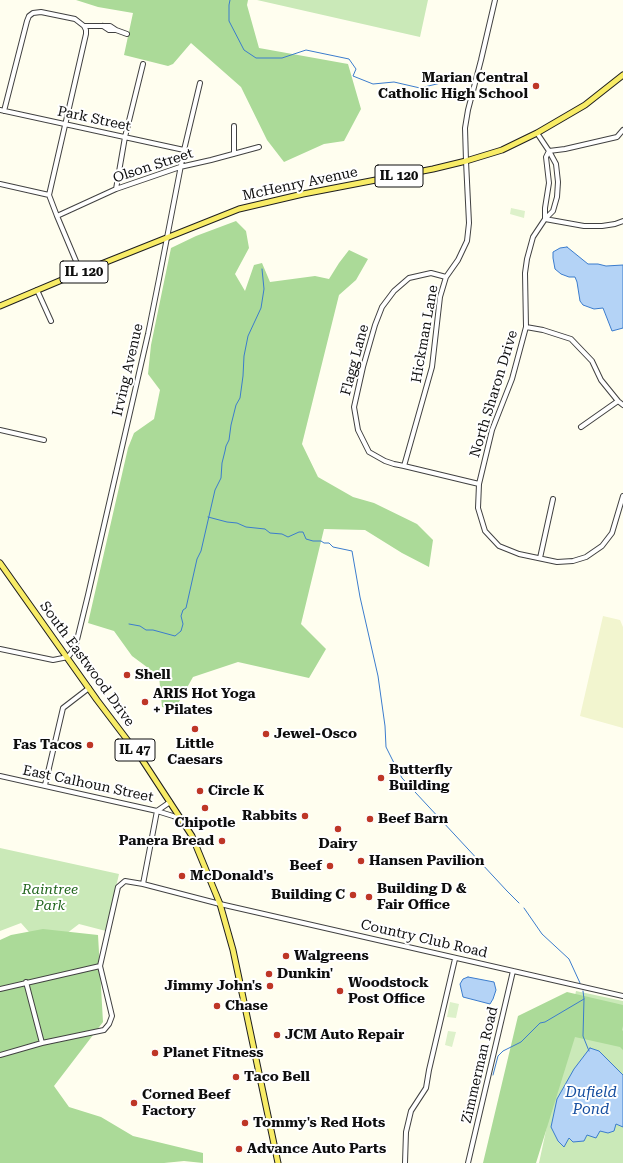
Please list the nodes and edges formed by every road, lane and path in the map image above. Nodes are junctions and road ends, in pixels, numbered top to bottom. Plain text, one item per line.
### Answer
1 (495, 0) edge
2 (84, 26) junction
3 (127, 34) dead end
4 (143, 64) dead end
5 (623, 75) edge
6 (200, 83) dead end
7 (2, 110) edge
8 (66, 124) junction
9 (234, 126) dead end
10 (623, 130) edge
11 (537, 133) junction
12 (125, 137) junction
13 (259, 147) dead end
14 (184, 150) junction
15 (549, 151) junction
16 (234, 154) junction
17 (466, 161) junction
18 (180, 167) junction
19 (0, 184) edge
20 (116, 189) junction
21 (49, 194) junction
22 (56, 216) junction
23 (546, 219) junction
24 (623, 221) edge
25 (168, 237) junction
26 (81, 273) junction
27 (446, 277) junction
28 (37, 290) junction
29 (0, 306) edge
30 (51, 321) dead end
31 (526, 327) junction
32 (618, 401) junction
33 (623, 405) edge
34 (581, 427) dead end
35 (0, 430) edge
36 (44, 440) dead end
37 (404, 466) junction
38 (479, 484) junction
39 (623, 496) edge
40 (553, 499) dead end
41 (540, 558) junction
42 (0, 563) edge
43 (0, 648) edge
44 (68, 658) junction
45 (89, 688) junction
46 (0, 776) edge
47 (44, 786) junction
48 (170, 802) junction
49 (157, 811) junction
50 (182, 820) junction
51 (143, 884) junction
52 (220, 904) junction
53 (455, 959) junction
54 (100, 966) junction
55 (513, 972) junction
56 (26, 982) junction
57 (0, 989) edge
58 (623, 996) edge
59 (42, 1043) junction
60 (0, 1055) edge
61 (278, 1163) edge
62 (405, 1163) edge
63 (468, 1163) edge

1 - 17 street, Hickman Lane
2 - 3 street
2 - 7 street
2 - 8 street
4 - 12 street
5 - 11 main road, McHenry Avenue / IL 120
6 - 14 street, Irving Avenue
7 - 8 street, Park Street
8 - 12 street, Park Street
8 - 21 street
9 - 16 street
10 - 15 street
11 - 15 street, North Sharon Drive
11 - 17 main road, McHenry Avenue / IL 120
12 - 14 street, Park Street
12 - 20 street
13 - 16 street, Olson Street
14 - 18 street, Irving Avenue
15 - 23 street
15 - 23 street, North Sharon Drive
16 - 18 street, Olson Street
17 - 25 main road, McHenry Avenue / IL 120
17 - 27 street, Hickman Lane
18 - 20 street, Olson Street
18 - 25 street, Irving Avenue
19 - 21 street
20 - 22 street, Olson Street
21 - 22 street
22 - 26 street
23 - 24 street
23 - 31 street, North Sharon Drive
25 - 26 main road, McHenry Avenue / IL 120
25 - 44 street, Irving Avenue
26 - 28 main road, McHenry Avenue / IL 120
27 - 37 street, Hickman Lane
27 - 37 street, Flagg Lane
28 - 29 main road, McHenry Avenue / IL 120
28 - 30 street
31 - 32 street
31 - 38 street, North Sharon Drive
32 - 33 street
32 - 34 street
35 - 36 street
37 - 38 street, Flagg Lane
38 - 41 street, North Sharon Drive
39 - 41 street, North Sharon Drive
40 - 41 street
42 - 44 main road, South Eastwood Drive / IL 47
43 - 44 street
44 - 45 main road, South Eastwood Drive / IL 47
45 - 47 street
45 - 48 main road, South Eastwood Drive / IL 47
46 - 47 street, East Calhoun Street
47 - 49 street, East Calhoun Street
48 - 49 street, East Calhoun Street
48 - 50 main road, South Eastwood Drive / IL 47
49 - 50 street
49 - 51 street
50 - 52 main road, South Eastwood Drive / IL 47
51 - 52 street, Country Club Road
51 - 54 street, Country Club Road
52 - 53 street, Country Club Road
52 - 61 main road, South Eastwood Drive / IL 47
53 - 55 street, Country Club Road
53 - 62 street
54 - 56 street
54 - 59 street
55 - 58 street, Country Club Road
55 - 63 street, Zimmerman Road
56 - 57 street
56 - 59 street
59 - 60 street

